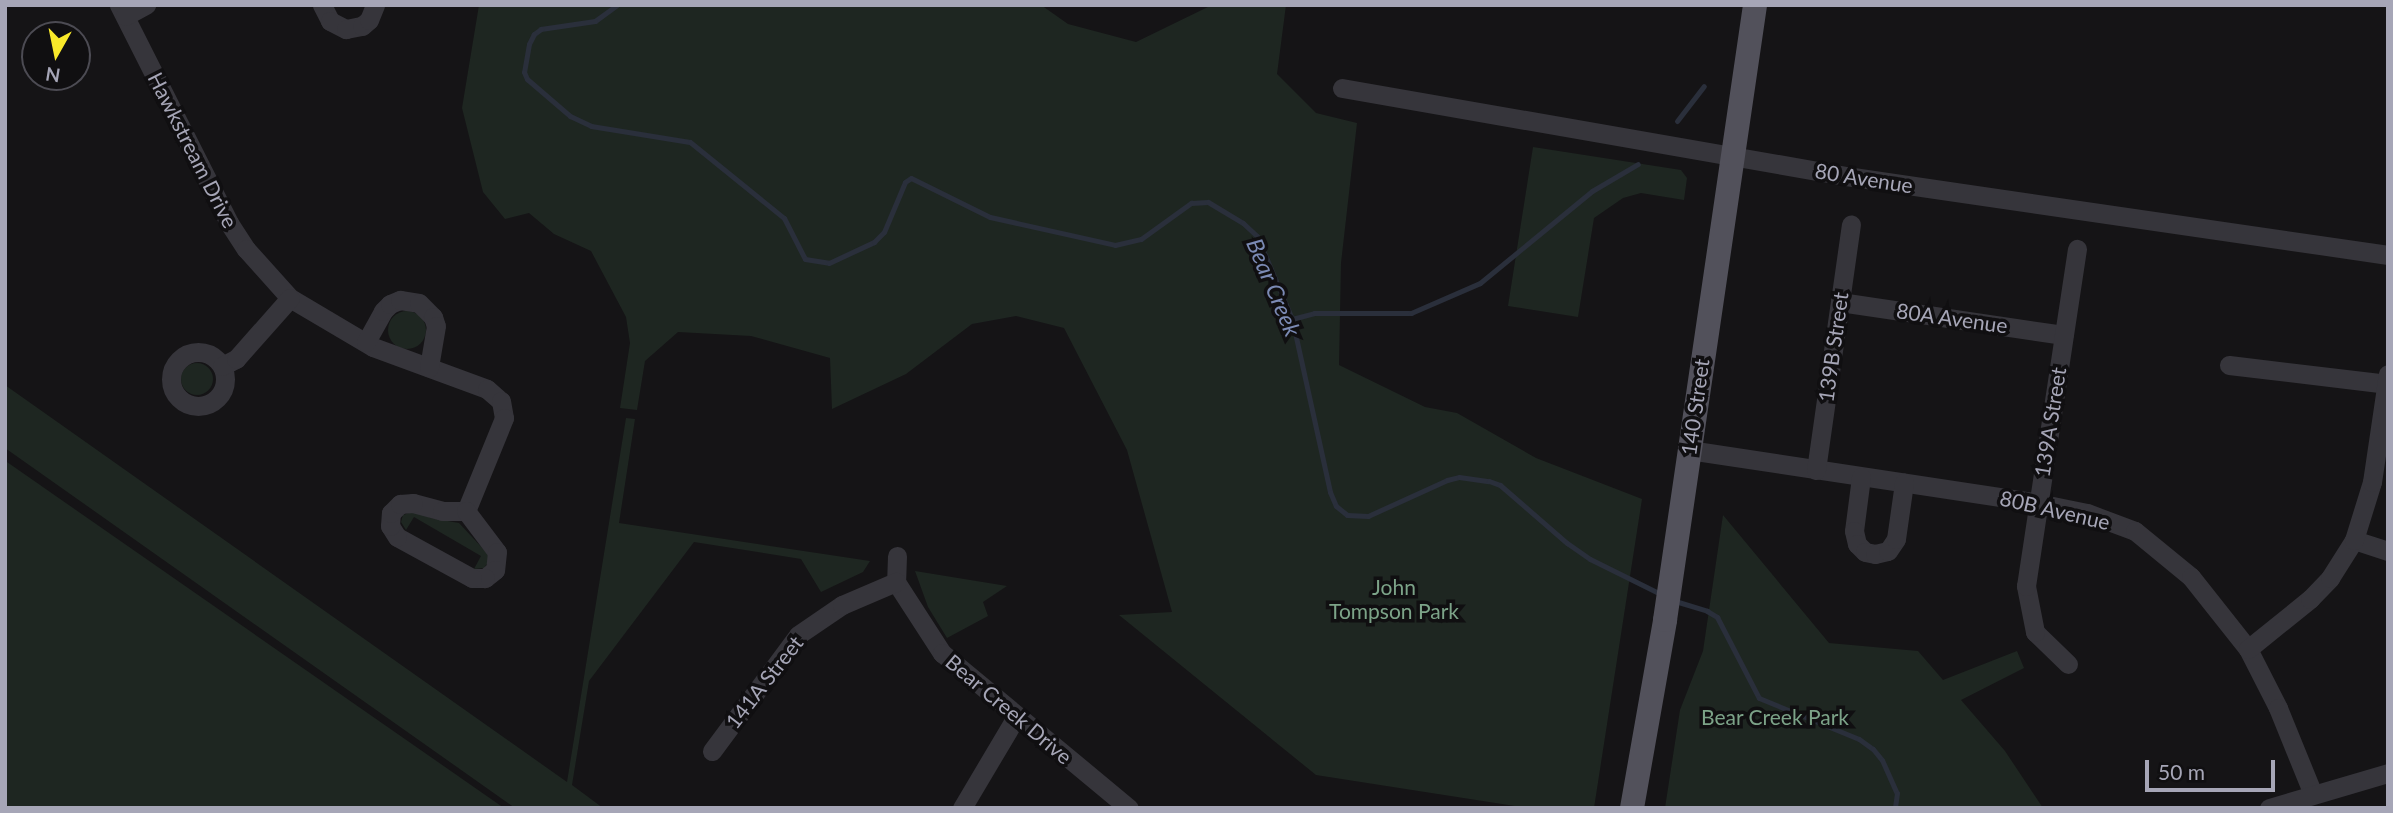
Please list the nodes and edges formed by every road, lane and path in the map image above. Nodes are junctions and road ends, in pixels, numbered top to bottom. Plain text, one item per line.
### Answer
1 (146, 5) edge
2 (322, 5) edge
3 (375, 5) edge
4 (1755, 5) edge
5 (122, 10) edge
6 (1342, 88) dead end
7 (1733, 155) junction
8 (1851, 224) dead end
9 (2077, 249) dead end
10 (2388, 255) edge
11 (290, 298) junction
12 (1840, 302) junction
13 (2064, 335) junction
14 (366, 342) junction
15 (2229, 365) dead end
16 (222, 366) dead end
17 (429, 367) junction
18 (2387, 380) edge
19 (1689, 450) junction
20 (1815, 470) junction
21 (1861, 477) junction
22 (1904, 483) junction
23 (2038, 503) junction
24 (466, 511) junction
25 (2354, 540) junction
26 (2388, 551) edge
27 (898, 556) dead end
28 (896, 582) junction
29 (2248, 649) junction
30 (2068, 664) dead end
31 (1016, 717) junction
32 (712, 751) dead end
33 (2388, 773) edge
34 (2313, 794) junction
35 (962, 808) edge
36 (1129, 808) edge
37 (1632, 808) edge
38 (2269, 808) edge

1 - 5 street
2 - 3 street
4 - 7 main road, 140 Street
5 - 11 street, Hawkstream Drive
6 - 7 street, 80 Avenue
7 - 10 street, 80 Avenue
7 - 19 main road, 140 Street
8 - 12 street, 139B Street
9 - 13 street, 139A Street
11 - 14 street, Hawkstream Drive
11 - 16 street
12 - 13 street, 80A Avenue
12 - 20 street, 139B Street
13 - 23 street, 139A Street
14 - 17 street, Hawkstream Drive
14 - 17 street
15 - 18 street
17 - 24 street, Hawkstream Drive
18 - 25 street
19 - 20 street, 80B Avenue
19 - 37 main road, 140 Street
20 - 21 street, 80B Avenue
21 - 22 street, 80B Avenue
21 - 22 street
22 - 23 street, 80B Avenue
23 - 29 street, 80B Avenue
23 - 30 street, 139A Street
24 - 24 street
25 - 26 street
25 - 29 street
27 - 28 street
28 - 31 street, Bear Creek Drive
28 - 32 street, 141A Street
29 - 34 street, 80B Avenue
31 - 35 street
31 - 36 street, Bear Creek Drive
33 - 34 street
34 - 38 street

